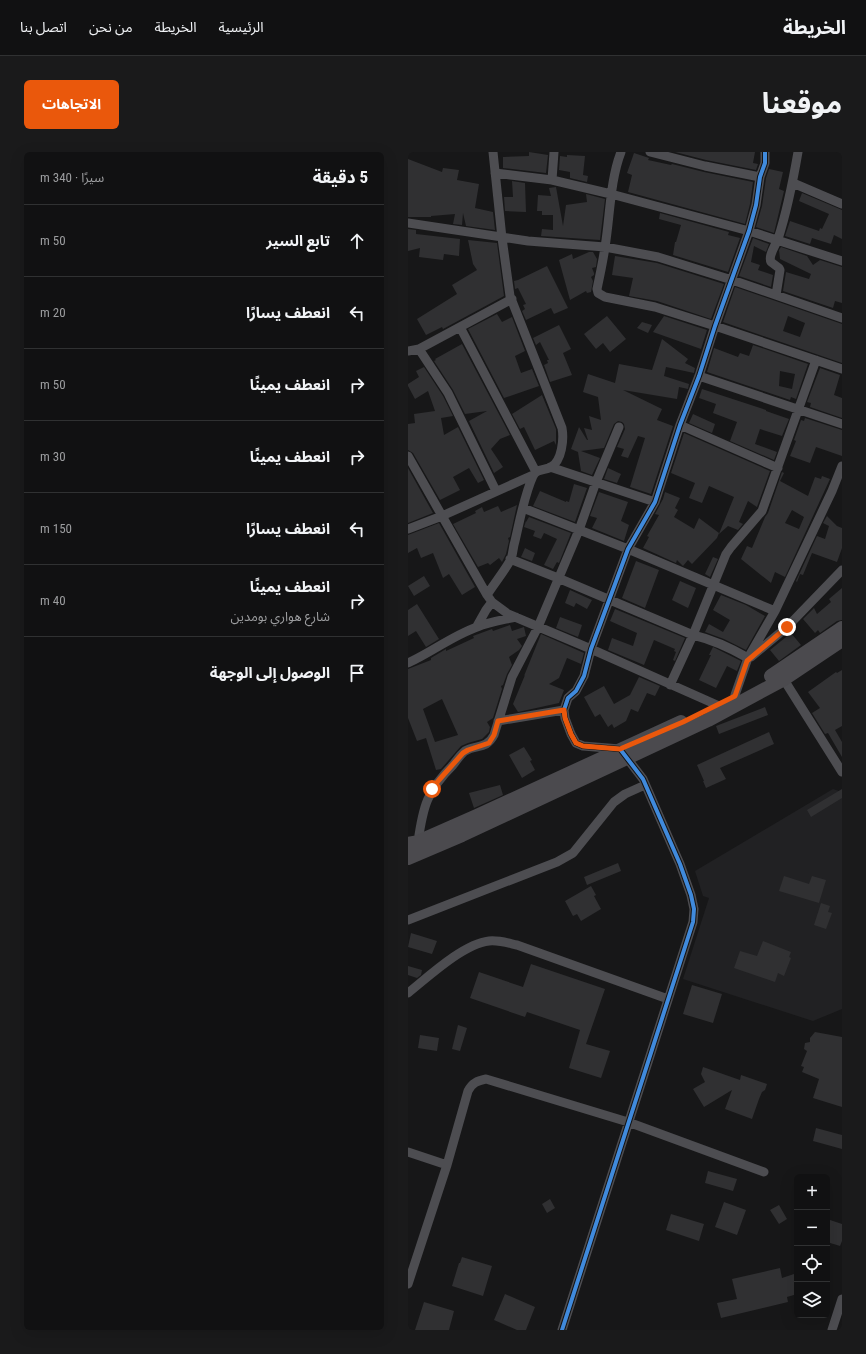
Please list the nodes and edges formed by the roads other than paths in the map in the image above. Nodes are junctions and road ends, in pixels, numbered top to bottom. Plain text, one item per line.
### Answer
1 (493, 152) edge
2 (554, 152) edge
3 (621, 152) edge
4 (650, 152) edge
5 (766, 152) edge
6 (798, 152) edge
7 (495, 173) junction
8 (760, 177) junction
9 (552, 180) junction
10 (793, 183) junction
11 (612, 194) junction
12 (842, 204) edge
13 (408, 223) edge
14 (749, 231) junction
15 (502, 238) junction
16 (777, 240) junction
17 (605, 247) junction
18 (842, 261) edge
19 (732, 280) junction
20 (776, 295) junction
21 (512, 299) junction
22 (842, 318) edge
23 (715, 326) junction
24 (460, 327) junction
25 (419, 349) junction
26 (408, 351) edge
27 (816, 360) junction
28 (842, 369) edge
29 (699, 376) junction
30 (799, 409) junction
31 (842, 424) edge
32 (680, 425) junction
33 (619, 427) dead end
34 (408, 456) edge
35 (842, 466) edge
36 (550, 468) junction
37 (778, 468) junction
38 (535, 473) junction
39 (596, 482) junction
40 (496, 491) junction
41 (655, 502) junction
42 (523, 508) junction
43 (442, 516) junction
44 (408, 529) edge
45 (579, 530) junction
46 (628, 549) junction
47 (510, 559) junction
48 (842, 570) edge
49 (558, 578) junction
50 (714, 585) junction
51 (489, 598) junction
52 (609, 600) junction
53 (775, 611) junction
54 (516, 618) junction
55 (477, 626) junction
56 (538, 627) junction
57 (842, 628) edge
58 (693, 635) junction
59 (842, 640) edge
60 (591, 649) junction
61 (747, 660) junction
62 (408, 663) edge
63 (782, 675) junction
64 (670, 685) junction
65 (735, 696) junction
66 (717, 705) junction
67 (564, 710) junction
68 (498, 721) junction
69 (624, 754) junction
70 (842, 772) edge
71 (645, 785) junction
72 (410, 844) edge
73 (408, 858) edge
74 (408, 920) edge
75 (408, 993) edge
76 (668, 999) junction
77 (628, 1122) junction
78 (408, 1152) edge
79 (447, 1165) junction
80 (764, 1172) dead end
81 (408, 1284) edge
82 (842, 1299) edge
83 (562, 1330) edge
84 (832, 1330) edge

1 - 7 street
2 - 9 street
3 - 11 street
4 - 8 street
5 - 8 street
6 - 10 street
7 - 9 street
7 - 15 street
8 - 14 street
9 - 11 street
10 - 12 street
10 - 16 street
11 - 14 street
11 - 17 street
13 - 15 street
14 - 16 street
14 - 19 street
15 - 17 street
15 - 21 street
16 - 18 street
16 - 20 street
17 - 19 street
17 - 23 street
19 - 20 street
19 - 23 street
20 - 22 street
21 - 24 street
21 - 36 street
23 - 27 street
23 - 29 street
24 - 25 street
24 - 38 street
25 - 26 street
25 - 40 street
27 - 28 street
27 - 30 street
29 - 30 street
29 - 32 street
30 - 31 street
30 - 37 street
32 - 37 street
32 - 41 street
33 - 39 street
34 - 43 street
35 - 53 street
36 - 38 street
36 - 39 street
37 - 50 street
38 - 40 street
38 - 42 street
39 - 41 street
39 - 45 street
40 - 43 street
41 - 46 street
42 - 45 street
42 - 47 street
43 - 44 street
43 - 51 street
45 - 46 street
45 - 49 street
46 - 50 street
46 - 52 street
47 - 49 street
47 - 51 street
48 - 61 street
49 - 52 street
49 - 56 street
50 - 53 street
50 - 58 street
51 - 54 street
51 - 55 street
52 - 58 street
52 - 60 street
53 - 61 street
54 - 55 street
54 - 56 street
55 - 62 street
56 - 60 street
56 - 68 street
57 - 63 main road
58 - 61 street
58 - 64 street
59 - 63 main road
60 - 64 street
60 - 67 street
61 - 65 street
63 - 65 main road
63 - 69 main road
63 - 70 street
64 - 66 street
65 - 66 main road
66 - 69 main road
67 - 68 street
67 - 69 street
68 - 72 street
69 - 71 street
69 - 72 main road
69 - 73 main road
71 - 74 street
71 - 76 street
75 - 76 street
76 - 77 street
77 - 79 street
77 - 80 street
77 - 83 street
78 - 79 street
79 - 81 street
82 - 84 street

